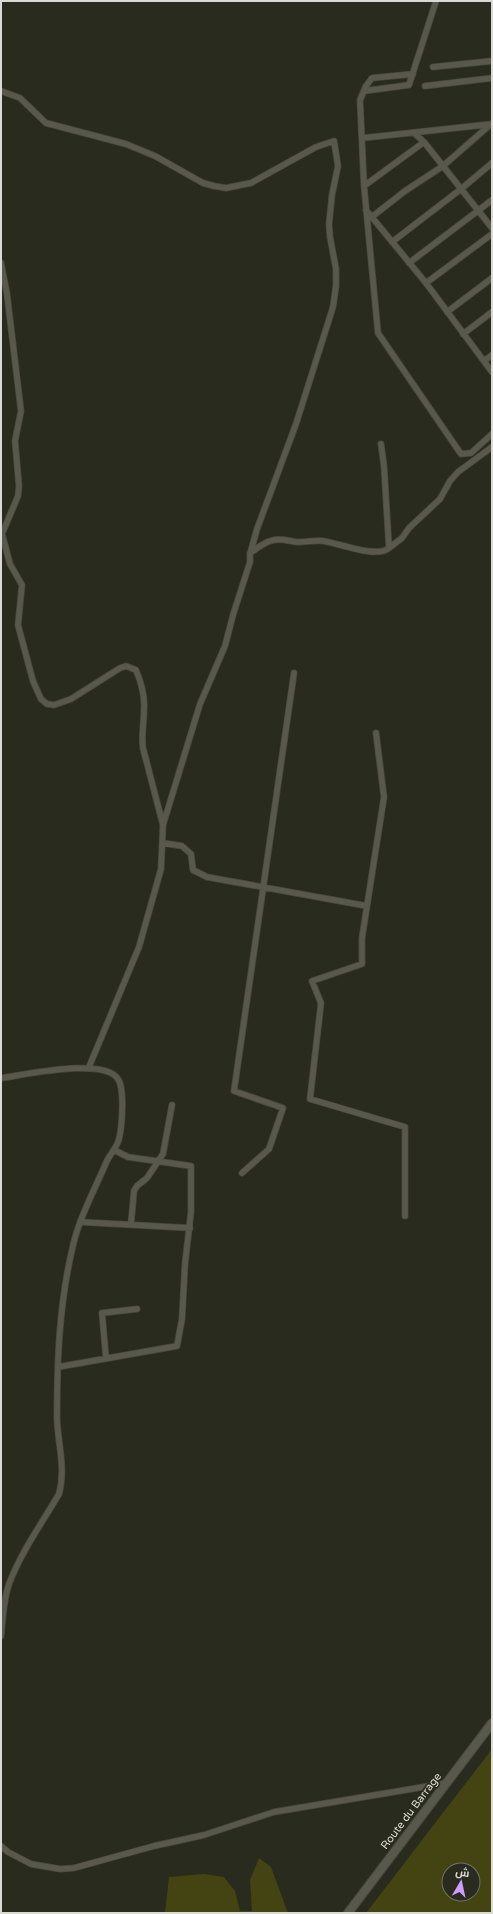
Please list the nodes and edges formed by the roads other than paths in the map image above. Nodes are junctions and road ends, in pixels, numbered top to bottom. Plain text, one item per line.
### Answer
1 (436, 1) edge
2 (492, 61) edge
3 (432, 67) dead end
4 (413, 74) junction
5 (492, 78) edge
6 (425, 86) dead end
7 (1, 91) edge
8 (364, 91) junction
9 (492, 124) edge
10 (414, 133) junction
11 (363, 138) junction
12 (424, 142) junction
13 (492, 163) edge
14 (443, 166) junction
15 (364, 186) junction
16 (461, 189) junction
17 (492, 200) edge
18 (366, 210) junction
19 (478, 210) junction
20 (372, 216) junction
21 (492, 228) edge
22 (492, 234) edge
23 (392, 242) junction
24 (1, 263) edge
25 (408, 263) junction
26 (492, 278) edge
27 (426, 284) junction
28 (446, 312) junction
29 (492, 312) edge
30 (463, 334) junction
31 (492, 355) edge
32 (484, 361) junction
33 (492, 372) edge
34 (492, 434) edge
35 (381, 444) dead end
36 (492, 447) edge
37 (389, 548) junction
38 (250, 554) junction
39 (294, 673) dead end
40 (376, 733) dead end
41 (163, 825) junction
42 (163, 843) junction
43 (263, 887) junction
44 (367, 906) junction
45 (89, 1067) junction
46 (1, 1078) edge
47 (172, 1106) dead end
48 (114, 1150) junction
49 (160, 1161) junction
50 (242, 1173) dead end
51 (405, 1216) dead end
52 (80, 1222) junction
53 (131, 1224) junction
54 (190, 1228) junction
55 (137, 1309) dead end
56 (106, 1358) junction
57 (58, 1367) junction
58 (1, 1636) edge
59 (492, 1723) edge
60 (447, 1783) junction
61 (1, 1846) edge
62 (8, 1852) junction
63 (1, 1853) edge
64 (348, 1913) edge

1 - 4 street
2 - 3 street
4 - 8 street
4 - 8 street
5 - 6 street
7 - 38 street
8 - 11 street
9 - 10 street
9 - 14 street
10 - 11 street
10 - 12 street
11 - 15 street
12 - 14 street
12 - 15 street
13 - 16 street
14 - 16 street
14 - 20 street
15 - 18 street
16 - 19 street
16 - 23 street
17 - 19 street
18 - 20 street
18 - 34 street
19 - 21 street
19 - 25 street
20 - 23 street
22 - 27 street
23 - 25 street
24 - 41 street
25 - 27 street
26 - 28 street
27 - 28 street
28 - 30 street
29 - 30 street
30 - 32 street
31 - 32 street
32 - 33 street
35 - 37 street
36 - 37 street
37 - 38 street
38 - 41 street
39 - 43 street
40 - 44 street
41 - 42 street
42 - 43 street
42 - 45 street
43 - 44 street
43 - 50 street
44 - 51 street
45 - 46 street
45 - 48 street
47 - 49 street
48 - 49 street
48 - 52 street
49 - 53 street
49 - 54 street
52 - 53 street
52 - 57 street
53 - 54 street
54 - 56 street
55 - 56 street
56 - 57 street
57 - 58 street
59 - 60 main road, Route du Barrage
60 - 62 street
60 - 64 main road, Route du Barrage
61 - 62 street
62 - 63 street

